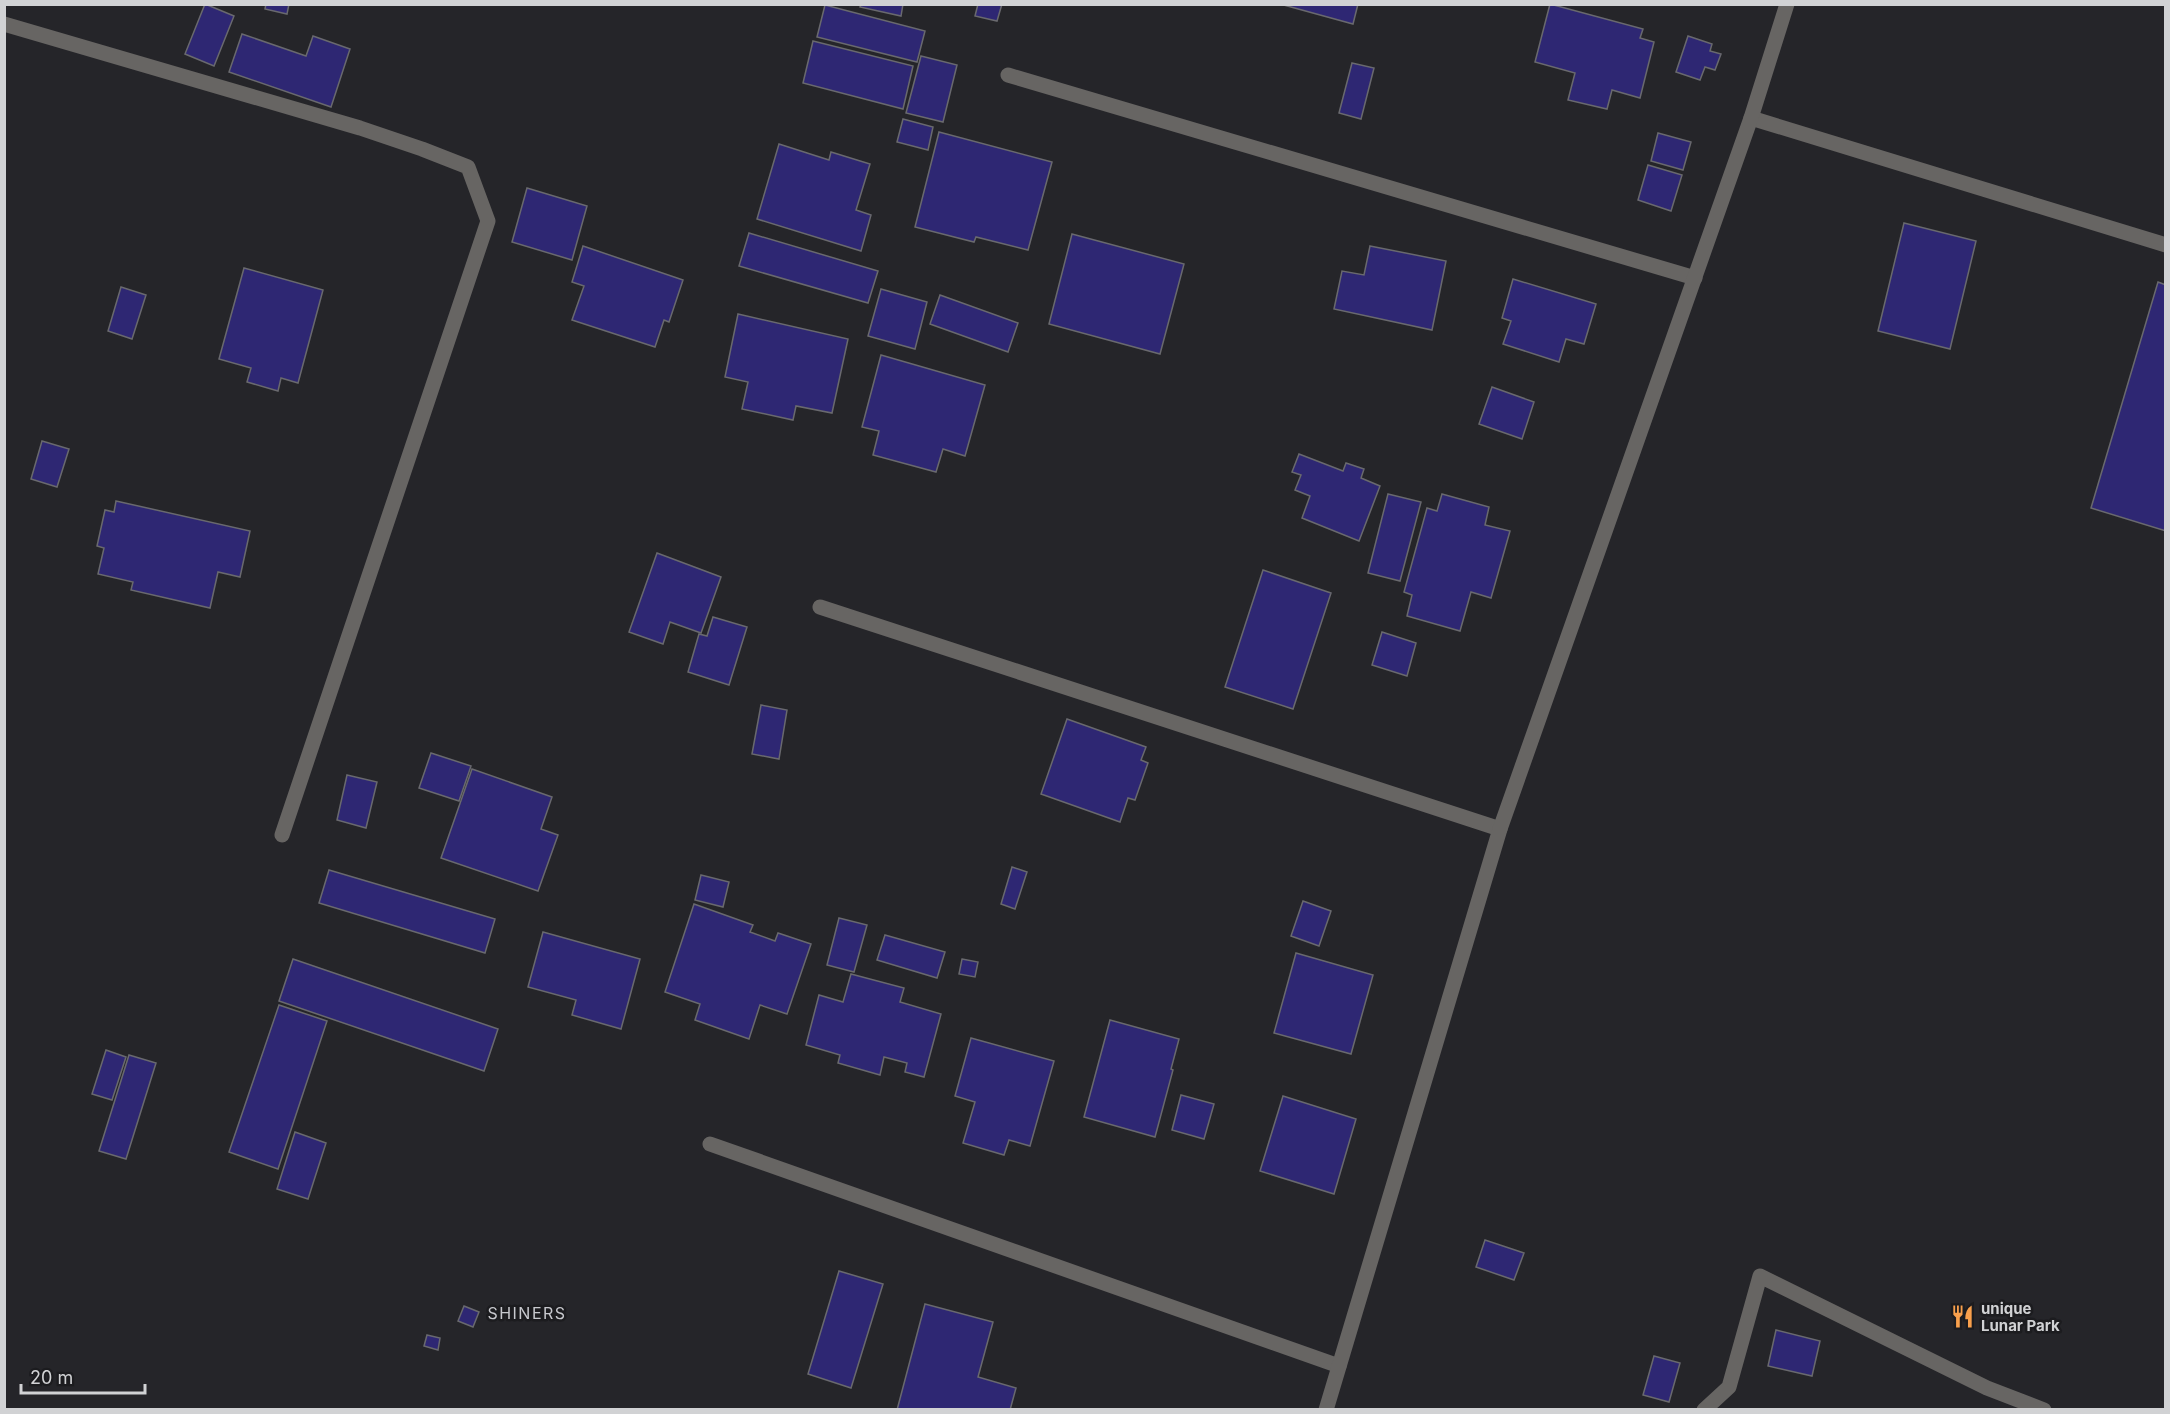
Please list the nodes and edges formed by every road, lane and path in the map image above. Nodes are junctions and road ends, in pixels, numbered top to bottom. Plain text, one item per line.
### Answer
1 (1787, 4) edge
2 (4, 24) edge
3 (1008, 75) dead end
4 (1751, 118) junction
5 (2166, 245) edge
6 (1695, 278) junction
7 (820, 607) dead end
8 (1500, 829) junction
9 (282, 835) dead end
10 (710, 1144) dead end
11 (1339, 1366) junction
12 (1326, 1410) edge
13 (1704, 1410) edge
14 (2044, 1410) edge

1 - 4 street
2 - 9 street
3 - 6 street
4 - 5 street
4 - 6 street
6 - 8 street
7 - 8 street
8 - 11 street
10 - 11 street
11 - 12 street
13 - 14 street

